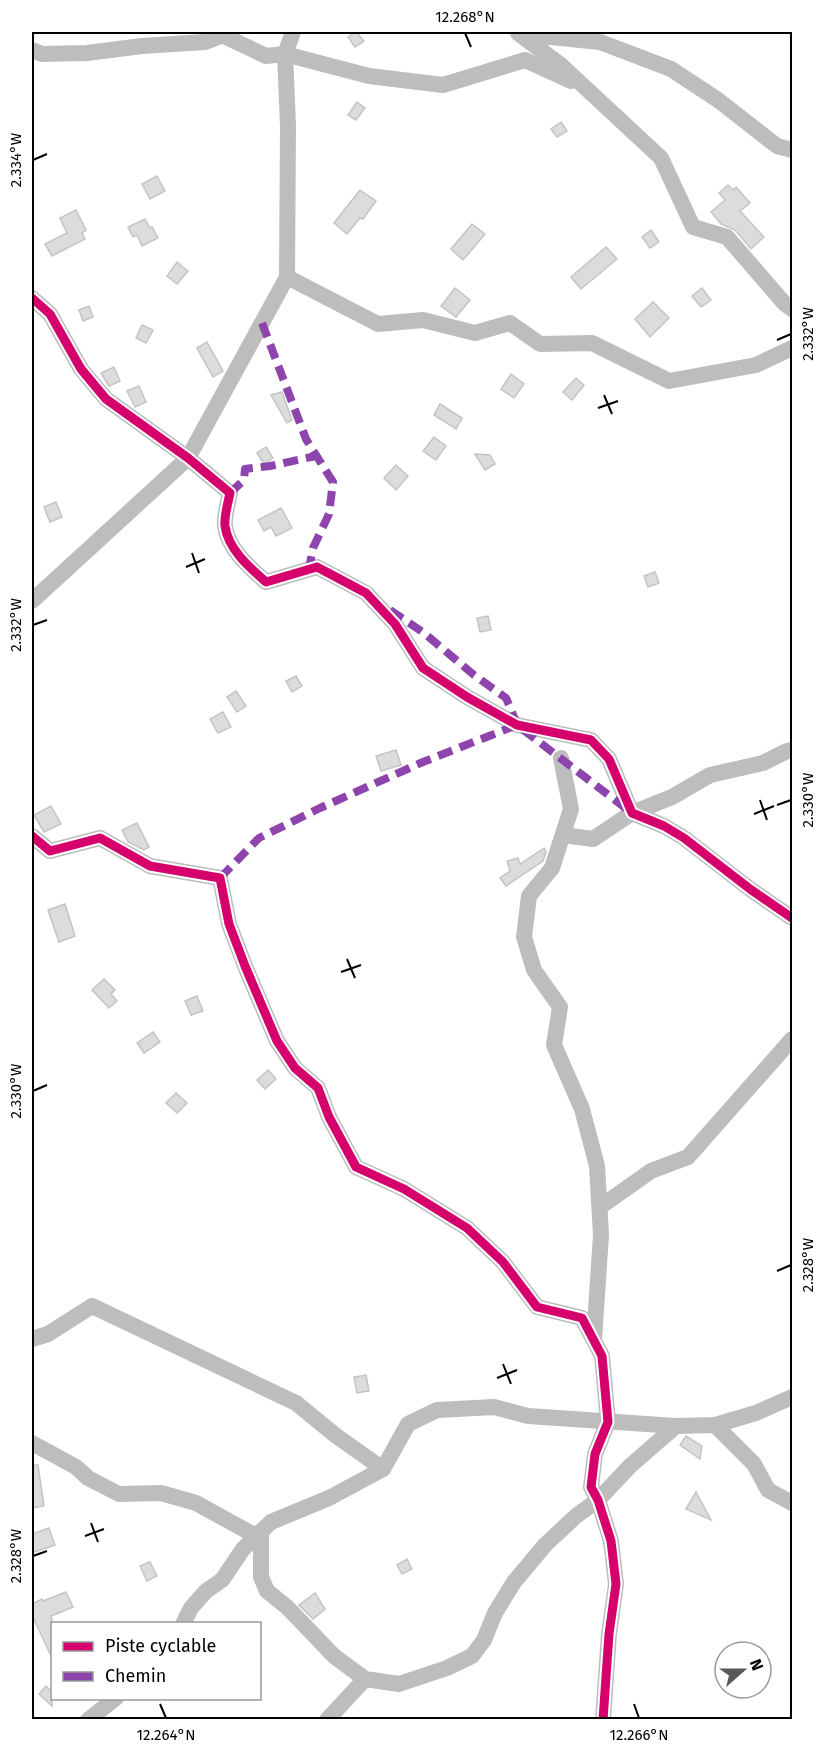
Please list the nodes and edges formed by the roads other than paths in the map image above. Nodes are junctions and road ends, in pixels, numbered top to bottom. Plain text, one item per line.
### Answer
1 (293, 32) edge
2 (513, 32) edge
3 (227, 33) edge
4 (32, 50) edge
5 (285, 54) junction
6 (582, 87) junction
7 (792, 150) edge
8 (287, 277) junction
9 (32, 298) edge
10 (792, 309) edge
11 (792, 348) edge
12 (188, 458) junction
13 (32, 601) edge
14 (792, 750) edge
15 (561, 758) dead end
16 (632, 813) junction
17 (563, 835) junction
18 (32, 836) edge
19 (792, 918) edge
20 (792, 1040) edge
21 (600, 1207) junction
22 (32, 1339) edge
23 (594, 1340) junction
24 (792, 1397) edge
25 (608, 1422) junction
26 (715, 1425) junction
27 (676, 1426) junction
28 (32, 1443) edge
29 (383, 1468) junction
30 (598, 1500) junction
31 (792, 1503) edge
32 (259, 1534) junction
33 (184, 1622) edge
34 (365, 1679) junction
35 (113, 1700) edge
36 (88, 1719) edge
37 (327, 1719) edge
38 (603, 1719) edge

1 - 5 street
2 - 6 street
2 - 7 street
3 - 4 street
3 - 5 street
5 - 6 street
5 - 8 street
6 - 10 street
8 - 11 street
8 - 12 street
9 - 12 street
12 - 13 street
12 - 16 street
14 - 16 street
15 - 17 street
16 - 17 street
16 - 19 street
17 - 21 street
18 - 23 street
20 - 21 street
21 - 23 street
22 - 29 street
23 - 25 street
24 - 26 street
25 - 27 street
25 - 29 street
25 - 30 street
26 - 27 street
26 - 31 street
27 - 30 street
28 - 32 street
29 - 32 street
30 - 34 street
30 - 38 street
32 - 33 street
32 - 34 street
34 - 37 street
35 - 36 street

